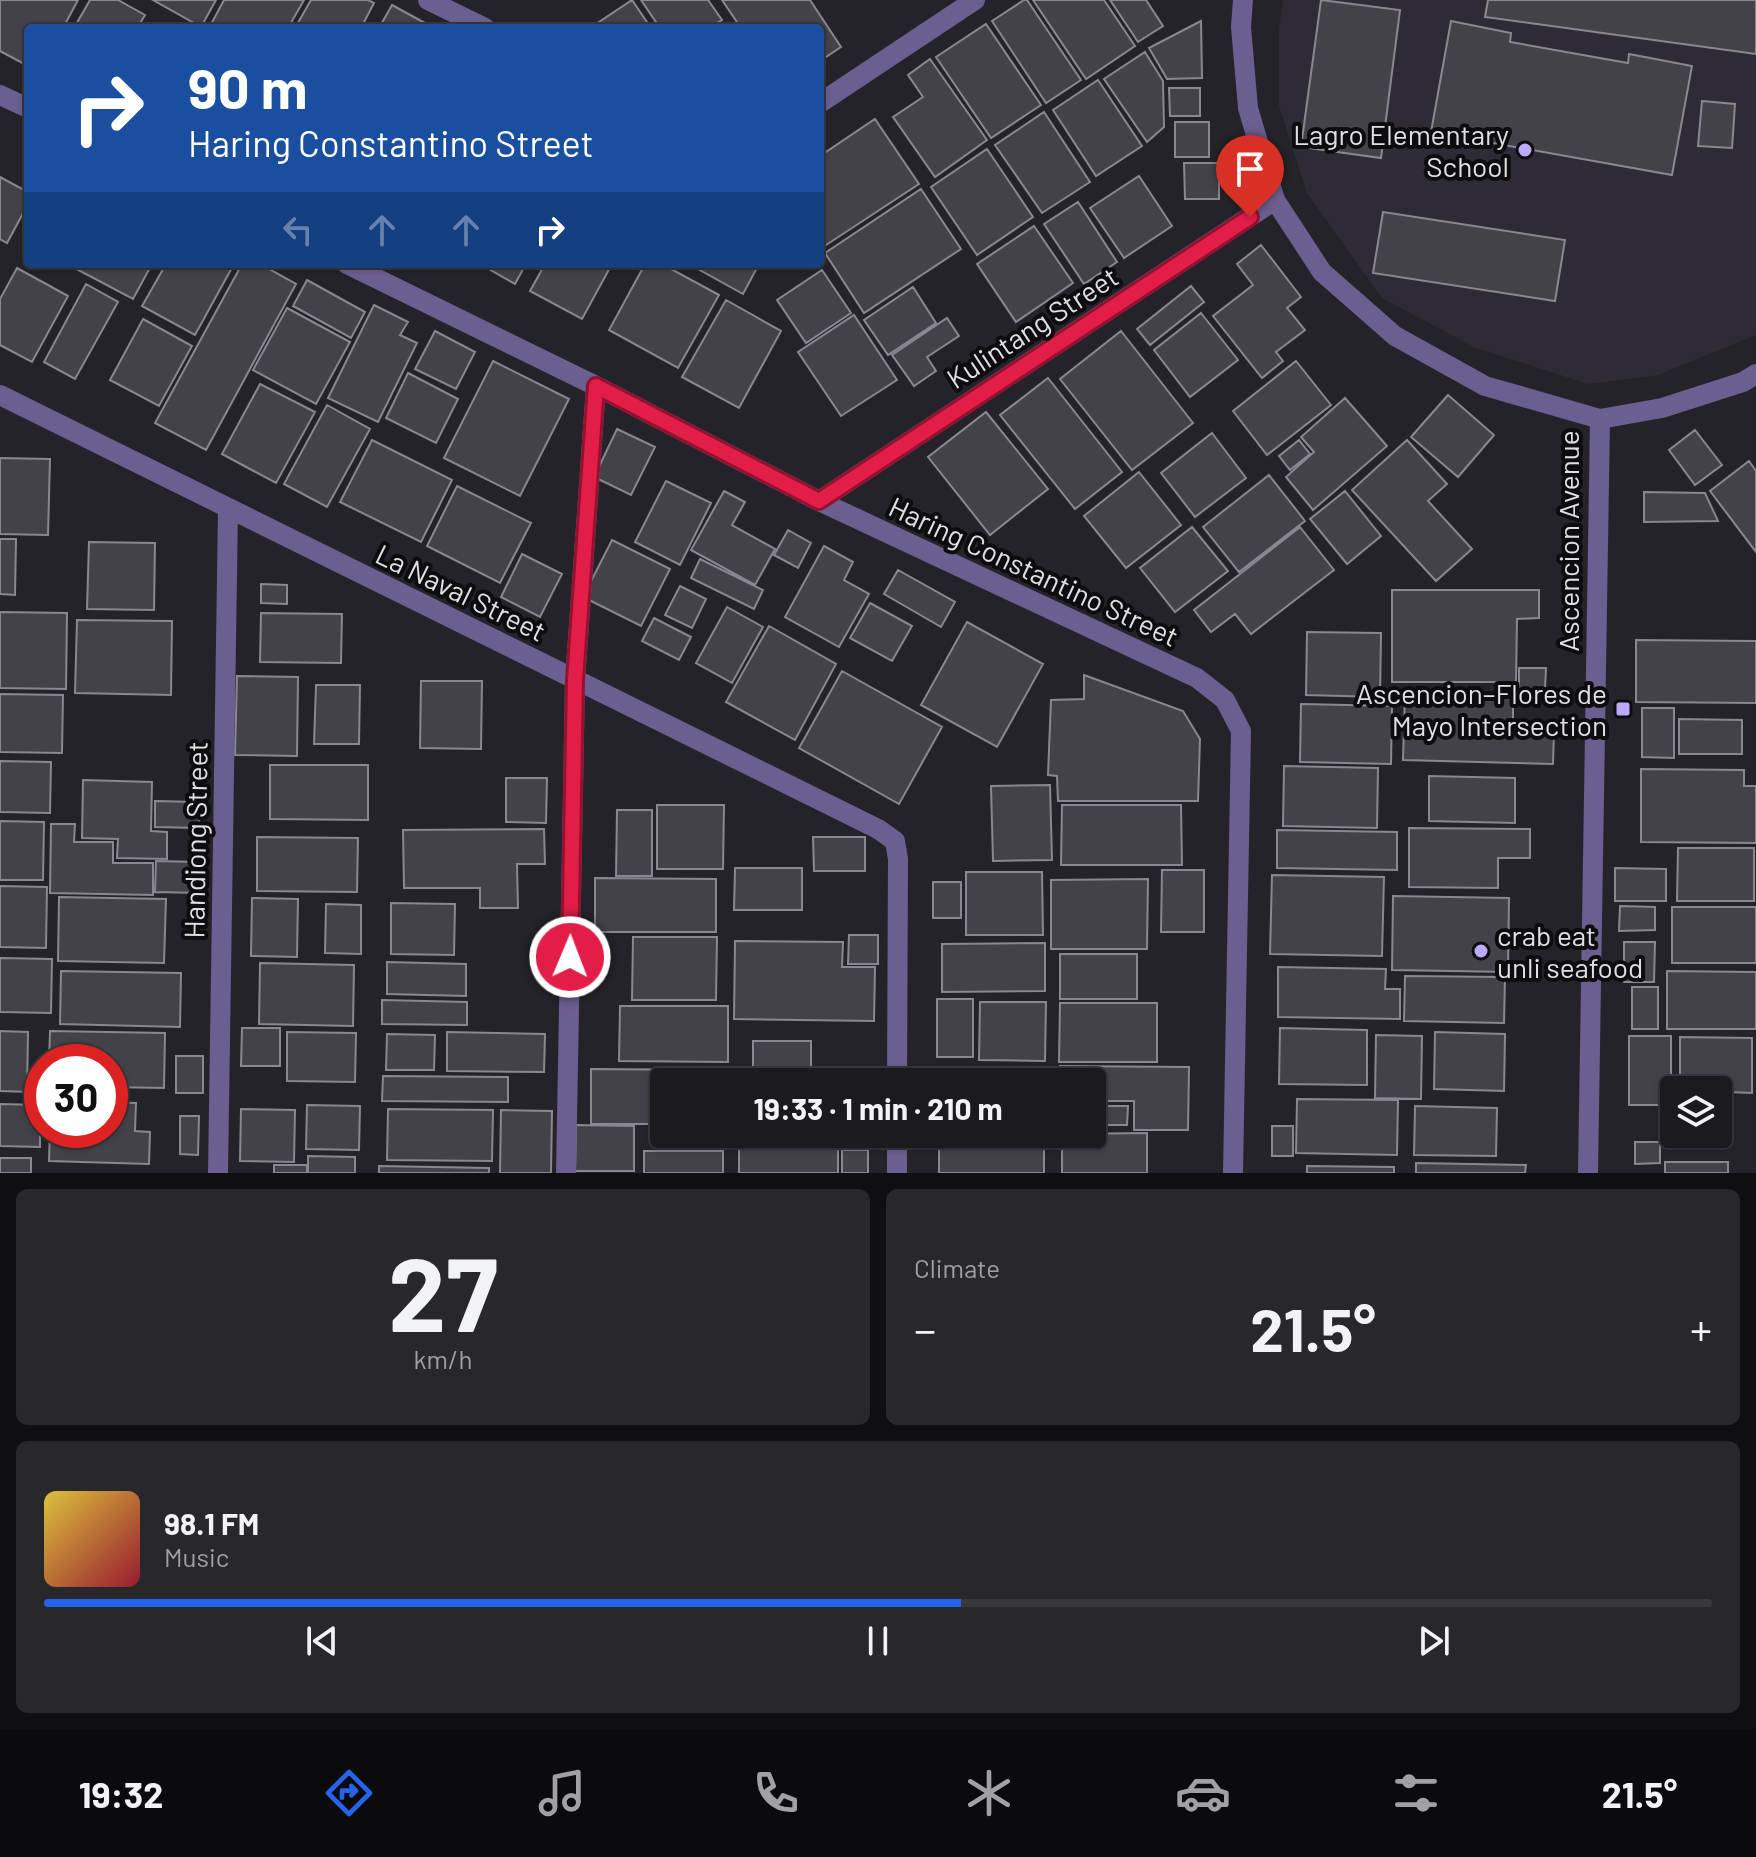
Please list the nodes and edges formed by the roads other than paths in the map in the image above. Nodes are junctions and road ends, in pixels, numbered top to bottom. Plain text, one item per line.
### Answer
1 (428, 0) edge
2 (975, 0) edge
3 (1243, 0) edge
4 (477, 24) edge
5 (0, 95) edge
6 (824, 100) edge
7 (24, 106) edge
8 (1275, 200) junction
9 (355, 268) edge
10 (1756, 374) edge
11 (596, 386) junction
12 (0, 395) edge
13 (1600, 419) junction
14 (819, 501) junction
15 (228, 509) junction
16 (575, 680) junction
17 (897, 1068) edge
18 (897, 1148) edge
19 (218, 1173) edge
20 (566, 1173) edge
21 (897, 1173) edge
22 (1233, 1173) edge
23 (1588, 1173) edge

1 - 4 street
2 - 6 street
3 - 8 street, Ascencion Avenue
5 - 7 street
8 - 13 street, Ascencion Avenue
8 - 14 street, Kulintang Street
9 - 11 street, Haring Constantino Street
10 - 13 street
11 - 14 street, Haring Constantino Street
11 - 16 street
12 - 15 street, La Naval Street
13 - 23 street, Ascencion Avenue
14 - 22 street, Haring Constantino Street
15 - 16 street, La Naval Street
15 - 19 street, Handiong Street
16 - 17 street, La Naval Street
16 - 20 street
18 - 21 street

